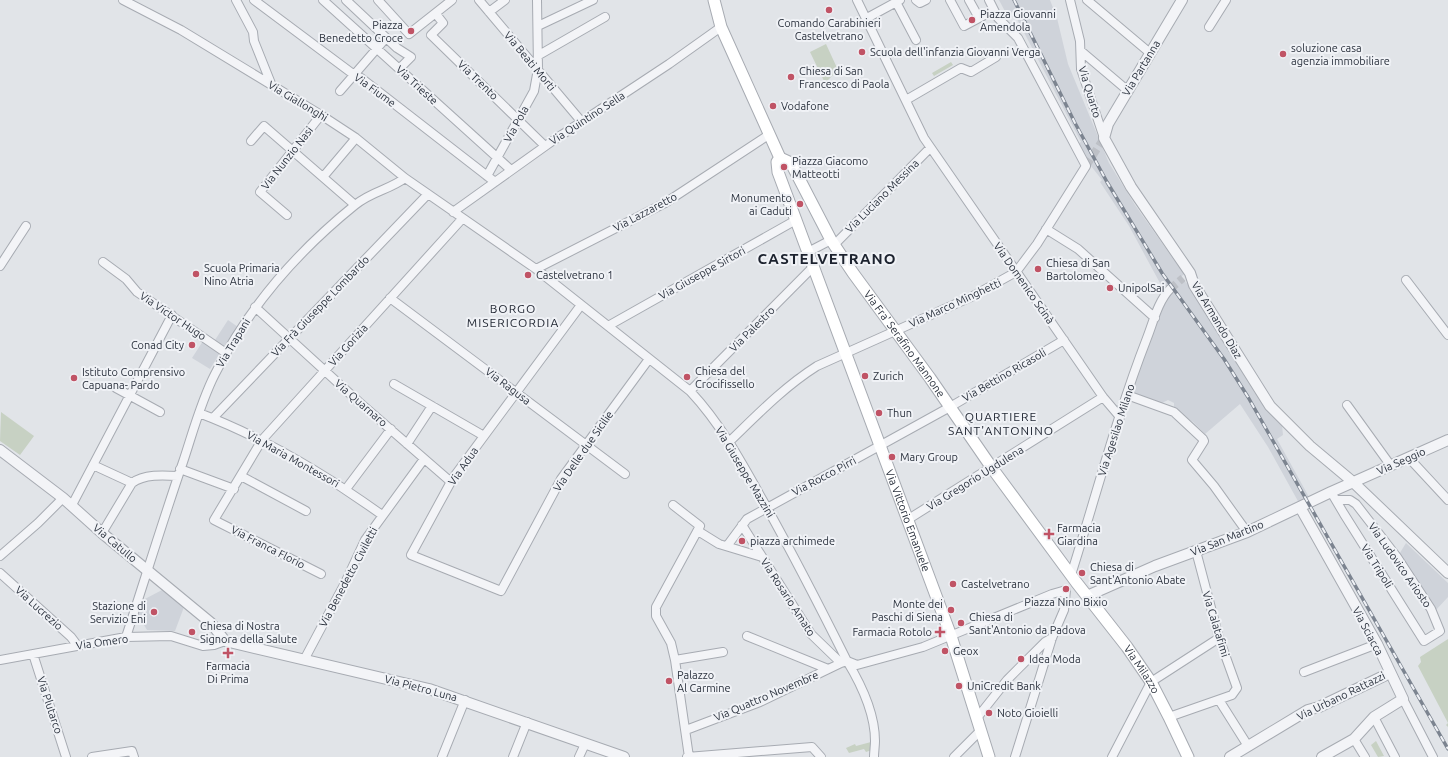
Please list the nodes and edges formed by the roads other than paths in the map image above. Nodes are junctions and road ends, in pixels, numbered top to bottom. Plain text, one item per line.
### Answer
1 (123, 0) edge
2 (236, 0) edge
3 (254, 0) edge
4 (323, 0) edge
5 (346, 0) edge
6 (378, 0) edge
7 (452, 0) edge
8 (479, 0) edge
9 (505, 0) edge
10 (537, 0) edge
11 (593, 0) edge
12 (714, 0) edge
13 (857, 0) edge
14 (880, 0) edge
15 (916, 0) edge
16 (926, 0) edge
17 (950, 0) edge
18 (969, 0) edge
19 (989, 0) edge
20 (1070, 0) edge
21 (1182, 0) edge
22 (1226, 0) edge
23 (1092, 1) edge
24 (893, 3) edge
25 (994, 10) junction
26 (489, 12) junction
27 (436, 14) junction
28 (605, 17) dead end
29 (866, 18) junction
30 (979, 18) junction
31 (538, 26) junction
32 (1209, 26) dead end
33 (721, 27) junction
34 (386, 38) junction
35 (916, 40) dead end
36 (376, 48) junction
37 (1081, 51) junction
38 (1150, 53) junction
39 (538, 55) junction
40 (996, 57) dead end
41 (399, 69) junction
42 (538, 69) junction
43 (354, 74) junction
44 (272, 86) junction
45 (1127, 90) junction
46 (340, 91) dead end
47 (906, 100) junction
48 (321, 114) junction
49 (518, 119) junction
50 (581, 121) junction
51 (770, 134) junction
52 (356, 138) junction
53 (1104, 138) junction
54 (251, 141) dead end
55 (545, 146) junction
56 (930, 148) junction
57 (292, 151) junction
58 (497, 157) junction
59 (780, 158) junction
60 (511, 170) junction
61 (487, 176) junction
62 (323, 177) junction
63 (405, 178) junction
64 (495, 182) junction
65 (428, 194) junction
66 (355, 205) junction
67 (453, 212) junction
68 (287, 215) dead end
69 (462, 219) junction
70 (796, 220) junction
71 (26, 226) dead end
72 (1046, 229) junction
73 (833, 242) junction
74 (808, 252) junction
75 (103, 262) dead end
76 (0, 266) edge
77 (814, 266) junction
78 (536, 269) junction
79 (1016, 272) junction
80 (1406, 280) dead end
81 (1170, 289) tunnel mouth
82 (390, 298) junction
83 (581, 305) junction
84 (255, 307) junction
85 (172, 316) junction
86 (1155, 318) junction
87 (608, 326) junction
88 (895, 331) junction
89 (1448, 335) edge
90 (289, 338) junction
91 (1064, 340) junction
92 (226, 353) junction
93 (846, 353) junction
94 (649, 359) junction
95 (324, 370) junction
96 (394, 384) dead end
97 (116, 388) dead end
98 (690, 391) junction
99 (516, 393) junction
100 (130, 395) junction
101 (1127, 395) junction
102 (1103, 397) junction
103 (1347, 405) dead end
104 (432, 406) junction
105 (950, 407) junction
106 (160, 412) dead end
107 (199, 413) junction
108 (1120, 417) junction
109 (213, 418) junction
110 (391, 429) junction
111 (484, 436) junction
112 (262, 440) junction
113 (1448, 440) edge
114 (730, 441) junction
115 (407, 444) junction
116 (586, 445) junction
117 (880, 446) junction
118 (1, 453) edge
119 (1409, 458) junction
120 (424, 459) junction
121 (93, 465) junction
122 (1391, 466) junction
123 (992, 468) junction
124 (179, 472) junction
125 (625, 474) dead end
126 (241, 476) junction
127 (451, 482) junction
128 (1353, 482) junction
129 (132, 483) junction
130 (234, 489) junction
131 (346, 489) junction
132 (1333, 496) junction
133 (63, 498) junction
134 (1448, 500) edge
135 (72, 505) junction
136 (673, 505) dead end
137 (767, 507) junction
138 (1300, 507) junction
139 (306, 511) dead end
140 (382, 515) junction
141 (214, 520) joint
142 (908, 520) junction
143 (742, 525) junction
144 (698, 531) junction
145 (1247, 532) junction
146 (102, 533) junction
147 (727, 546) junction
148 (1196, 551) junction
149 (0, 556) edge
150 (762, 557) junction
151 (148, 570) junction
152 (0, 573) edge
153 (1448, 573) edge
154 (321, 574) dead end
155 (1077, 582) junction
156 (1066, 590) junction
157 (501, 591) joint
158 (747, 636) dead end
159 (951, 636) junction
160 (126, 637) junction
161 (1052, 638) junction
162 (1219, 638) junction
163 (225, 641) junction
164 (1424, 641) joint
165 (1377, 644) junction
166 (77, 645) junction
167 (723, 652) dead end
168 (33, 654) junction
169 (0, 660) edge
170 (304, 660) junction
171 (675, 660) junction
172 (844, 662) junction
173 (828, 669) junction
174 (1304, 672) dead end
175 (1390, 673) junction
176 (1151, 682) junction
177 (1403, 699) junction
178 (465, 700) junction
179 (1219, 700) junction
180 (1170, 717) junction
181 (1374, 717) junction
182 (977, 718) junction
183 (527, 722) junction
184 (686, 730) junction
185 (981, 730) junction
186 (1354, 738) junction
187 (585, 744) junction
188 (1248, 746) junction
189 (133, 754) edge
190 (614, 755) edge
191 (1234, 756) edge
192 (66, 757) edge
193 (92, 757) edge
194 (442, 757) edge
195 (513, 757) edge
196 (579, 757) edge
197 (624, 757) edge
198 (688, 757) edge
199 (821, 757) edge
200 (874, 757) edge
201 (954, 757) edge
202 (989, 757) edge
203 (1015, 757) edge
204 (1112, 757) edge
205 (1188, 757) edge
206 (1322, 757) edge
207 (1364, 757) edge
208 (1395, 757) edge
209 (1433, 757) edge

1 - 44 street, Via Giallonghi
2 - 44 street
3 - 43 street, Via Fiume
4 - 36 street, Via Trieste
5 - 34 street
6 - 27 street
7 - 27 street
8 - 26 street, Via Beati Morti
9 - 26 street
10 - 31 street, Via Pola
11 - 31 street
12 - 33 main road
13 - 29 street, Via Domenico Scinà
14 - 24 street
15 - 16 street
17 - 30 street
18 - 30 street
19 - 25 street
20 - 37 street, Via Quarto
21 - 38 street, Via Partanna
22 - 32 street
23 - 38 street
24 - 29 street
24 - 35 street
25 - 30 street
25 - 72 street, Via Marco Minghetti
26 - 42 street, Via Beati Morti
27 - 49 street, Via Trento
28 - 39 street
29 - 47 street, Via Domenico Scinà
31 - 39 street, Via Pola
33 - 50 street, Via Quintino Sella
33 - 51 main road
34 - 36 street
34 - 41 street
36 - 41 street, Via Trieste
36 - 43 street
37 - 45 street
37 - 53 street, Via Quarto
38 - 45 street, Via Partanna
39 - 42 street, Via Pola
40 - 47 street
41 - 58 street, Via Trieste
42 - 49 street, Via Pola
42 - 50 street, Via Beati Morti
43 - 46 street
43 - 61 street, Via Fiume
44 - 48 street, Via Giallonghi
45 - 53 street, Via Partanna
47 - 56 street, Via Domenico Scinà
48 - 52 street, Via Giallonghi
48 - 57 street, Via Nunzio Nasi
49 - 55 street, Via Trento
49 - 58 street, Via Pola
50 - 55 street, Via Quintino Sella
51 - 59 main road
51 - 78 street, Via Lazzaretto
52 - 62 street
52 - 63 street, Via Giallonghi
53 - 128 street, Via Armando Diaz
54 - 57 street
55 - 60 street, Via Quintino Sella
56 - 73 street, Via Luciano Messina
56 - 79 street, Via Domenico Scinà
57 - 62 street
57 - 68 street, Via Nunzio Nasi
58 - 60 street, Via Trieste
58 - 61 street, Via Pola
59 - 70 main road
59 - 73 main road
60 - 64 street, Via Quintino Sella
61 - 64 street, Via Fiume
62 - 66 street
63 - 65 street, Via Giallonghi
63 - 66 street, Via Trapani
64 - 67 street, Via Quintino Sella
65 - 67 street, Via Giallonghi
65 - 90 street, Via Frà Giuseppe Lombardo
66 - 84 street, Via Trapani
67 - 69 street, Via Giallonghi
69 - 78 street, Via Giuseppe Mazzini
69 - 82 street, Via Gorizia
70 - 74 main road
70 - 87 street, Via Giuseppe Sirtori
71 - 76 street
72 - 79 street, Via Marco Minghetti
72 - 86 street
73 - 74 street
73 - 88 main road, Via Fra' Serafino Mannone
74 - 77 main road
75 - 85 street, Via Victor Hugo
77 - 93 main road, Via Vittorio Emanuele
77 - 98 street, Via Palestro
78 - 83 street, Via Giuseppe Mazzini
79 - 88 street, Via Marco Minghetti
79 - 91 street, Via Domenico Scinà
80 - 89 street
81 - 86 street, Via Agesilao Milano
82 - 95 street, Via Gorizia
82 - 99 street, Via Ragusa
83 - 87 street, Via Giuseppe Mazzini
83 - 99 street, Via Adua
84 - 90 street, Via Quarnaro
84 - 92 street, Via Trapani
85 - 92 street, Via Victor Hugo
85 - 100 street
86 - 101 street, Via Agesilao Milano
87 - 94 street, Via Giuseppe Mazzini
88 - 93 street, Via Marco Minghetti
88 - 105 main road, Via Fra' Serafino Mannone
90 - 95 street, Via Quarnaro
90 - 109 street, Via Frà Giuseppe Lombardo
91 - 102 street, Via Domenico Scinà
91 - 105 street, Via Bettino Ricasoli
92 - 107 street, Via Trapani
93 - 114 street, Via Marco Minghetti
93 - 117 main road, Via Vittorio Emanuele
94 - 98 street, Via Giuseppe Mazzini
94 - 116 street, Via Delle due Sicilie
95 - 110 street, Via Quarnaro
95 - 112 street, Via Gorizia
96 - 104 street
97 - 100 street
98 - 114 street, Via Giuseppe Mazzini
99 - 111 street, Via Adua
99 - 116 street, Via Ragusa
100 - 106 street
100 - 121 street
101 - 108 street, Via Agesilao Milano
101 - 145 street
102 - 108 street, Via Domenico Scinà
102 - 123 street, Via Gregorio Ugdulena
103 - 122 street
104 - 111 street
104 - 115 street
105 - 117 street, Via Bettino Ricasoli
105 - 123 main road, Via Fra' Serafino Mannone
107 - 109 street, Via Maria Montessori
107 - 124 street, Via Trapani
108 - 155 street, Via Agesilao Milano
109 - 112 street, Via Maria Montessori
110 - 115 street, Via Quarnaro
110 - 131 street
111 - 127 street, Via Adua
112 - 126 street, Via Gorizia
112 - 131 street, Via Maria Montessori
113 - 119 street, Via Seggio
114 - 137 street, Via Giuseppe Mazzini
115 - 120 street, Via Quarnaro
116 - 125 street, Via Ragusa
116 - 157 street, Via Delle due Sicilie
117 - 137 street, Via Rocco Pirri
117 - 142 main road, Via Vittorio Emanuele
118 - 133 street, Via Catullo
119 - 122 street, Via Seggio
119 - 134 street
120 - 127 street, Via Quarnaro
120 - 140 street, Via Benedetto Civiletti
121 - 129 street
121 - 135 street
122 - 128 street, Via Seggio
123 - 142 street, Via Gregorio Ugdulena
123 - 155 main road, Via Fra' Serafino Mannone
124 - 129 street
124 - 130 street
124 - 151 street, Via Trapani
126 - 130 street, Via Gorizia
126 - 139 street
127 - 157 street, Via Adua
128 - 132 street, Via Seggio
128 - 153 street, Via Armando Diaz
129 - 146 street
130 - 141 street, Via Gorizia
131 - 140 street, Via Maria Montessori
132 - 138 street, Via San Martino
132 - 164 street, Via Tripoli
132 - 164 street, Via Ludovico Ariosto
133 - 135 street, Via Catullo
133 - 149 street
135 - 146 street, Via Catullo
136 - 144 street
137 - 143 street, Via Rocco Pirri
137 - 172 street, Via Giuseppe Mazzini
138 - 145 street, Via San Martino
138 - 165 street, Via Sciacca
140 - 170 street, Via Benedetto Civiletti
141 - 154 street, Via Franca Florio
142 - 159 main road, Via Vittorio Emanuele
143 - 147 street, Via Rocco Pirri
143 - 150 street, Via Rosario Amato
144 - 147 street
144 - 171 street
145 - 148 street, Via San Martino
146 - 151 street, Via Catullo
147 - 150 street
148 - 155 street, Via San Martino
148 - 162 street, Via Calatafimi
150 - 172 street, Via Rosario Amato
151 - 160 street, Via Trapani
151 - 163 street, Via Catullo
152 - 166 street, Via Lucrezio
155 - 156 street
155 - 176 main road, Via Milazzo
156 - 159 street
156 - 161 street
158 - 173 street
159 - 172 street
159 - 182 main road, Via Vittorio Emanuele
160 - 163 street, Via Omero
160 - 166 street, Via Omero
161 - 182 street
161 - 203 street
162 - 176 street
162 - 179 street, Via Calatafimi
163 - 170 street, Via Pietro Luna
165 - 174 street
165 - 175 street, Via Sciacca
166 - 168 street, Via Omero
167 - 171 street
168 - 169 street, Via Omero
168 - 192 street, Via Plutarco
170 - 178 street, Via Pietro Luna
171 - 184 street
172 - 173 street, Via Quattro Novembre
172 - 200 street
173 - 184 street, Via Quattro Novembre
175 - 177 street, Via Sciacca
175 - 188 street, Via Urbano Rattazzi
176 - 180 main road, Via Milazzo
176 - 204 street
177 - 181 street
177 - 209 street, Via Sciacca
178 - 183 street, Via Pietro Luna
178 - 194 street
179 - 180 street
179 - 188 street
180 - 205 main road, Via Milazzo
181 - 186 street
181 - 208 street
182 - 185 main road, Via Vittorio Emanuele
183 - 187 street, Via Pietro Luna
183 - 195 street
184 - 198 street
185 - 201 street
185 - 202 main road, Via Vittorio Emanuele
186 - 206 street
186 - 207 street
187 - 190 street, Via Pietro Luna
187 - 196 street
188 - 191 street, Via Urbano Rattazzi
189 - 193 street
190 - 197 street, Via Pietro Luna
198 - 199 street

